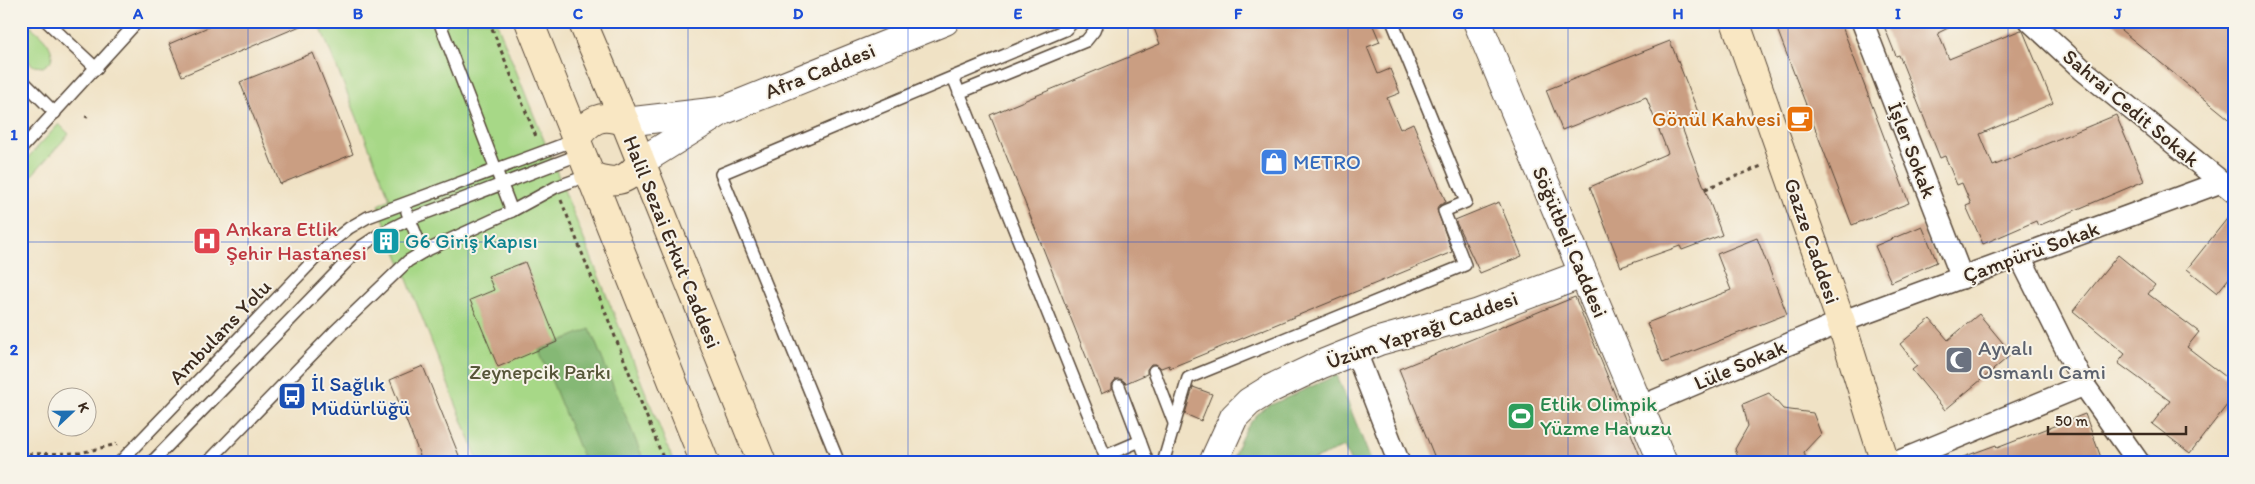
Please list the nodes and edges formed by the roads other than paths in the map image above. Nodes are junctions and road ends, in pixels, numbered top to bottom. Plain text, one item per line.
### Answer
1 (46, 21) edge
2 (138, 21) edge
3 (439, 21) edge
4 (529, 21) edge
5 (582, 21) edge
6 (946, 21) edge
7 (1074, 21) edge
8 (1098, 21) edge
9 (1392, 21) edge
10 (1476, 21) edge
11 (1735, 21) edge
12 (1862, 21) edge
13 (2030, 21) edge
14 (97, 69) junction
15 (953, 77) junction
16 (21, 79) edge
17 (959, 93) junction
18 (722, 111) junction
19 (55, 114) junction
20 (625, 122) junction
21 (21, 150) edge
22 (582, 156) junction
23 (640, 162) junction
24 (496, 170) junction
25 (502, 184) junction
26 (2228, 187) edge
27 (403, 204) junction
28 (512, 211) junction
29 (410, 219) junction
30 (423, 252) junction
31 (2020, 257) junction
32 (1583, 274) junction
33 (1962, 278) junction
34 (1841, 322) junction
35 (1355, 350) junction
36 (1154, 371) dead end
37 (2084, 385) junction
38 (1119, 386) dead end
39 (1640, 407) junction
40 (1174, 423) junction
41 (1140, 442) junction
42 (119, 463) edge
43 (151, 463) edge
44 (207, 463) edge
45 (705, 463) edge
46 (762, 463) edge
47 (839, 463) edge
48 (1148, 463) edge
49 (1163, 463) edge
50 (1212, 463) edge
51 (1399, 463) edge
52 (1662, 463) edge
53 (1885, 463) edge
54 (1895, 463) edge
55 (2139, 463) edge

1 - 14 lane
2 - 14 lane
3 - 24 lane
4 - 22 main road
5 - 20 main road, Halil Sezai Erkut Caddesi
6 - 18 street, Afra Caddesi
7 - 15 lane
8 - 17 lane
9 - 40 lane
10 - 32 street, Söğütbeli Caddesi
11 - 34 main road, Gazze Caddesi
12 - 33 street, İşler Sokak
13 - 26 street, Sahrai Cedit Sokak
14 - 19 lane
15 - 17 lane
15 - 47 lane
16 - 19 lane
17 - 41 lane
18 - 20 street, Afra Caddesi
18 - 23 street, Afra Caddesi
19 - 21 lane
20 - 22 main road
20 - 23 main road, Halil Sezai Erkut Caddesi
22 - 23 main road
22 - 24 lane, Ambulans Yolu
22 - 25 lane
22 - 28 lane
22 - 45 main road
23 - 46 main road, Halil Sezai Erkut Caddesi
24 - 25 lane
24 - 27 lane, Ambulans Yolu
25 - 28 lane
25 - 29 lane
26 - 31 street, Çampürü Sokak
27 - 29 lane
27 - 42 lane, Ambulans Yolu
28 - 30 lane
29 - 30 lane
29 - 43 lane
30 - 44 lane
31 - 33 street, Çampürü Sokak
31 - 37 street
32 - 35 street, Üzüm Yaprağı Caddesi
32 - 39 street, Söğütbeli Caddesi
33 - 34 street, Çampürü Sokak
34 - 39 street, Lüle Sokak
34 - 53 main road, Gazze Caddesi
35 - 50 street, Üzüm Yaprağı Caddesi
35 - 51 street
36 - 40 lane
37 - 54 street
37 - 55 street
38 - 41 lane
39 - 52 street, Söğütbeli Caddesi
40 - 49 lane
41 - 48 lane

